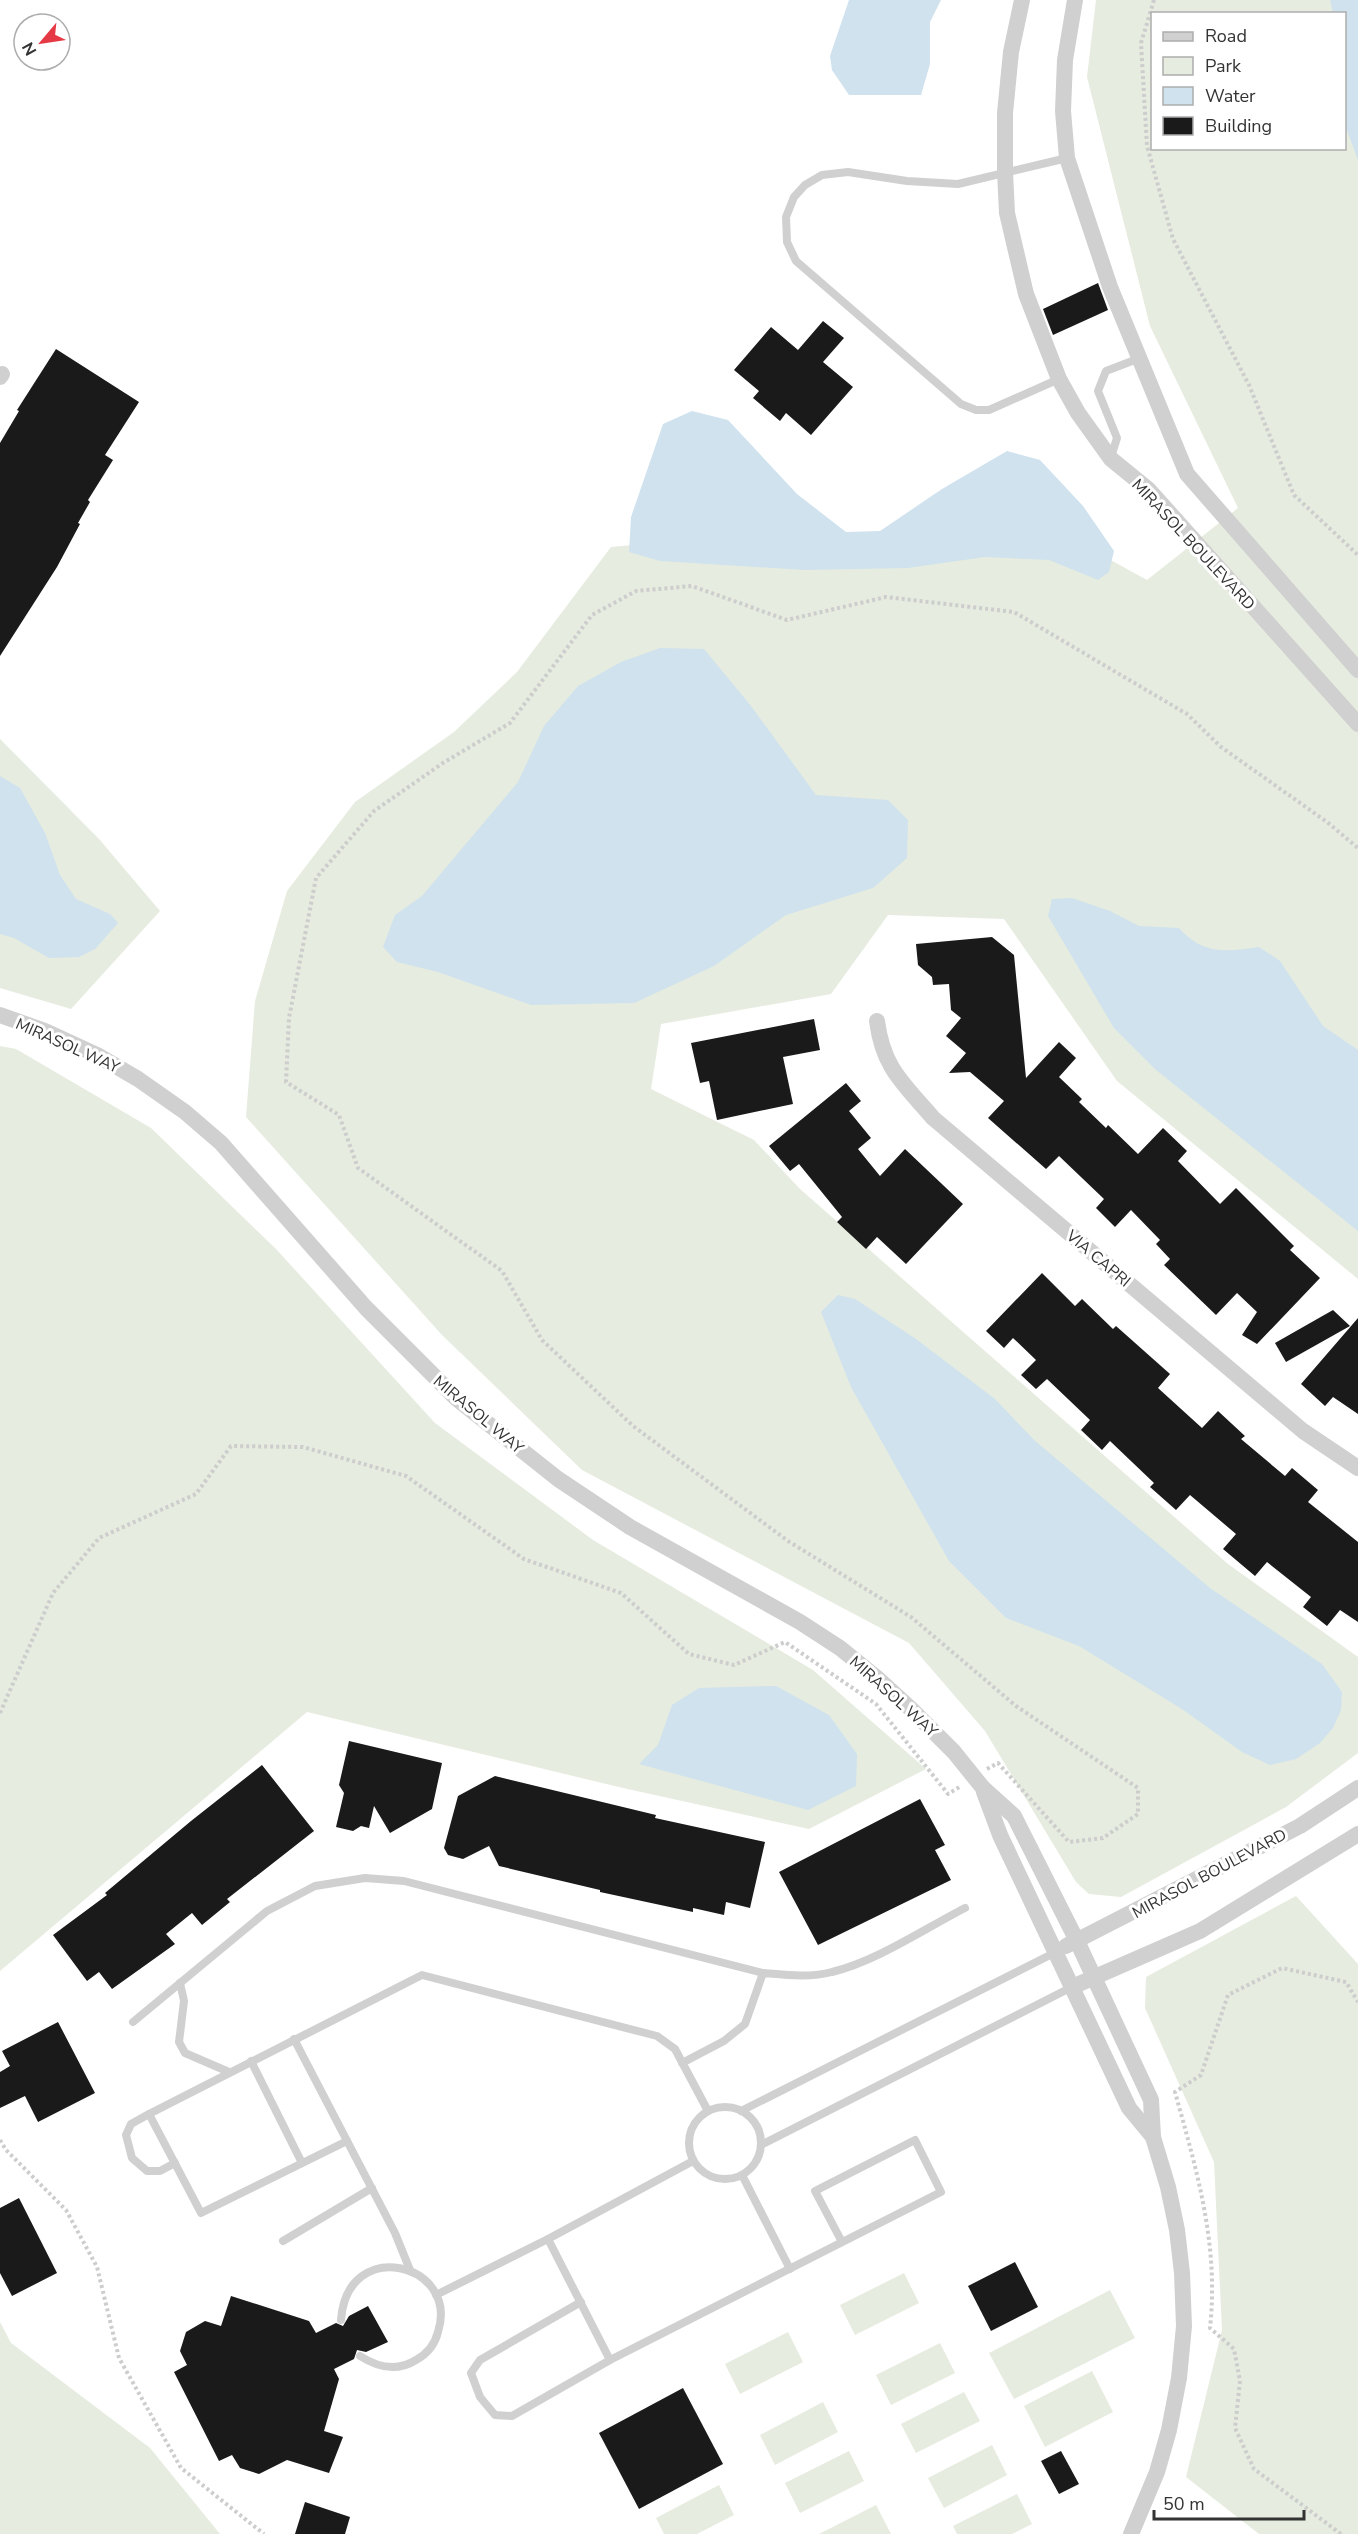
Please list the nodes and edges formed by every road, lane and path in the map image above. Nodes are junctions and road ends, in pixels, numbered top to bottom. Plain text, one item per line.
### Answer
1 (1022, 0) edge
2 (1075, 0) edge
3 (1154, 0) edge
4 (1067, 158) junction
5 (1005, 172) junction
6 (1140, 358) junction
7 (1059, 379) junction
8 (1111, 459) junction
9 (1358, 555) edge
10 (1358, 670) edge
11 (1358, 724) edge
12 (1358, 848) edge
13 (0, 1016) edge
14 (877, 1021) dead end
15 (1358, 1468) edge
16 (0, 1713) edge
17 (979, 1783) junction
18 (1358, 1788) edge
19 (1358, 1834) edge
20 (965, 1908) dead end
21 (1077, 1941) junction
22 (1056, 1952) junction
23 (763, 1973) junction
24 (1094, 1978) junction
25 (180, 1983) junction
26 (1072, 1987) junction
27 (1358, 2002) edge
28 (133, 2022) dead end
29 (294, 2039) junction
30 (251, 2061) junction
31 (682, 2063) junction
32 (230, 2072) junction
33 (741, 2111) junction
34 (708, 2112) junction
35 (149, 2114) junction
36 (1153, 2137) junction
37 (0, 2140) edge
38 (347, 2141) junction
39 (761, 2145) junction
40 (693, 2161) junction
41 (175, 2163) junction
42 (302, 2163) junction
43 (742, 2175) junction
44 (372, 2188) junction
45 (548, 2239) junction
46 (283, 2241) dead end
47 (842, 2242) junction
48 (790, 2269) junction
49 (410, 2270) junction
50 (436, 2295) junction
51 (581, 2302) junction
52 (341, 2320) dead end
53 (360, 2356) dead end
54 (610, 2360) junction
55 (264, 2534) edge
56 (1131, 2534) edge
57 (1341, 2534) edge

1 - 5 street, MIRASOL BOULEVARD
2 - 4 street
3 - 9 path
4 - 5 lane
4 - 6 street
5 - 7 street, MIRASOL BOULEVARD
5 - 7 lane
6 - 8 lane
6 - 10 street
7 - 8 street, MIRASOL BOULEVARD
8 - 11 street, MIRASOL BOULEVARD
12 - 17 path
13 - 17 street, MIRASOL WAY
14 - 15 street, VIA CAPRI
16 - 17 path
17 - 21 street, MIRASOL WAY
17 - 22 street, MIRASOL WAY
18 - 21 street, MIRASOL BOULEVARD
19 - 24 street
20 - 23 lane
21 - 22 street, MIRASOL BOULEVARD
21 - 24 street, MIRASOL WAY
22 - 26 street, MIRASOL WAY
22 - 33 lane
23 - 25 lane
23 - 31 lane
24 - 26 street
24 - 36 street, MIRASOL WAY
25 - 28 lane
25 - 32 lane
26 - 36 street, MIRASOL WAY
26 - 39 lane
27 - 57 path
29 - 30 lane
29 - 31 lane
29 - 38 lane
30 - 32 lane
30 - 42 lane
31 - 34 lane
32 - 35 lane
33 - 34 lane
33 - 39 lane
34 - 40 lane
35 - 41 lane
35 - 41 lane
36 - 56 street, MIRASOL WAY
37 - 55 path
38 - 42 lane
38 - 44 lane
39 - 43 lane
40 - 43 lane
40 - 45 lane
41 - 42 lane
43 - 48 lane
44 - 46 lane
44 - 49 lane
45 - 50 lane
45 - 51 lane
47 - 47 lane
47 - 48 lane
48 - 54 lane
49 - 50 lane
49 - 52 lane
50 - 53 lane
51 - 54 lane
51 - 54 lane

